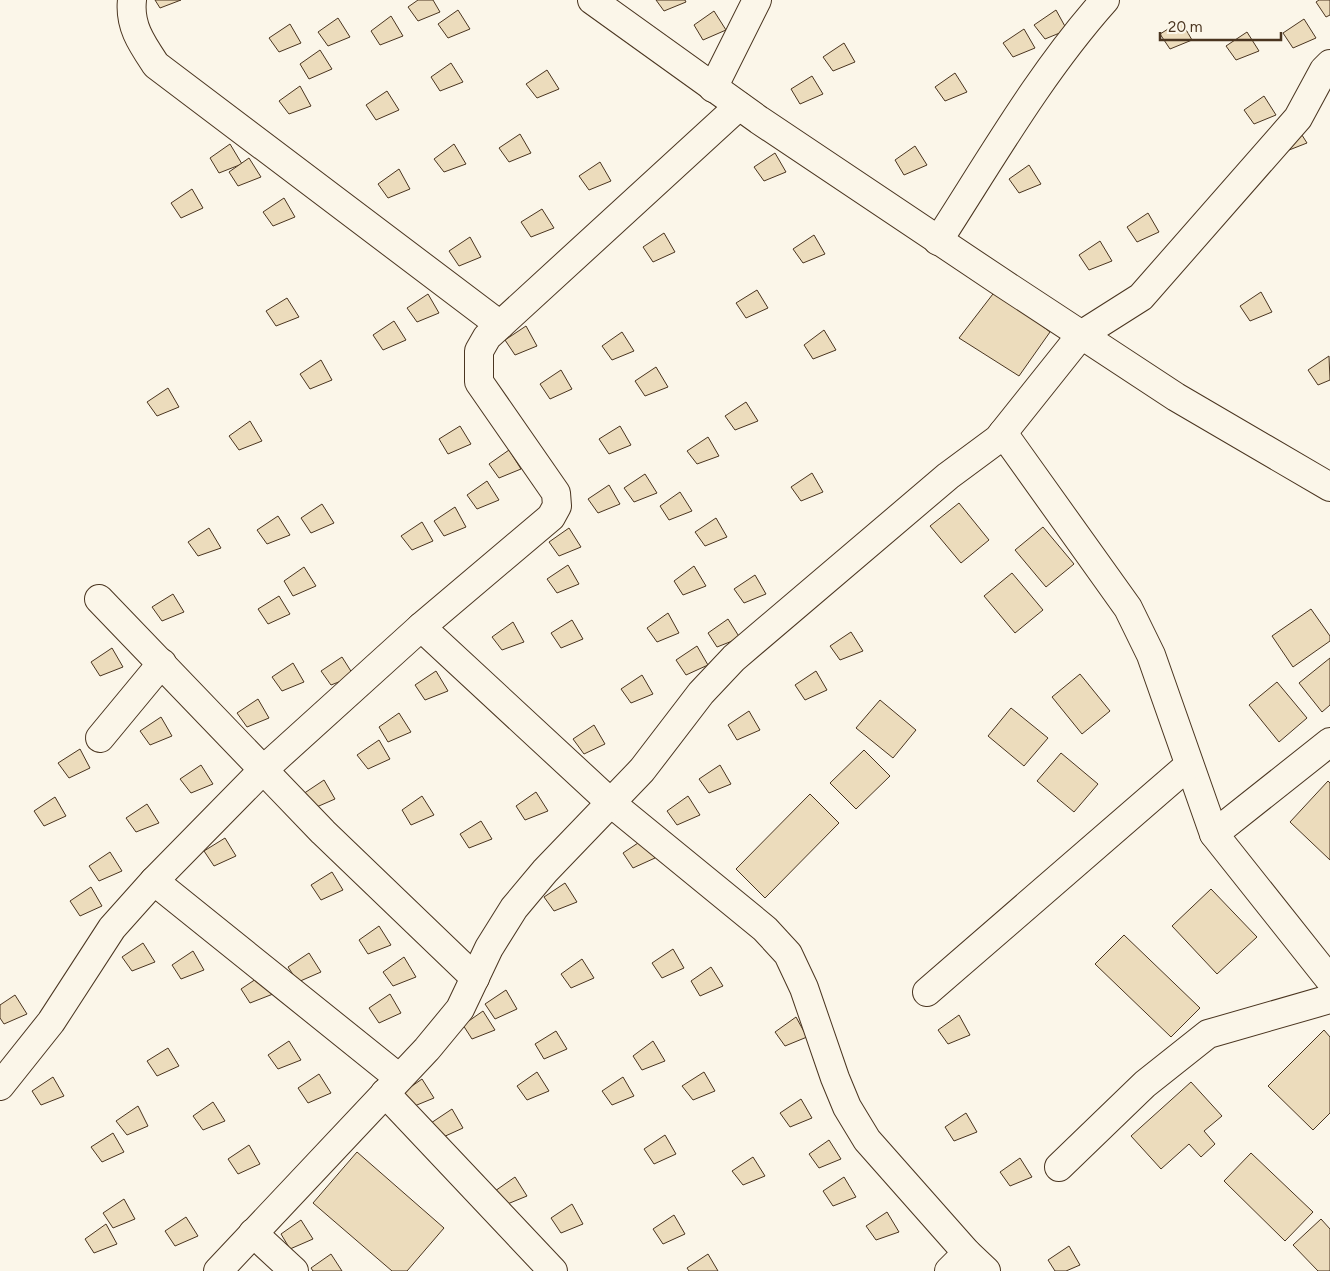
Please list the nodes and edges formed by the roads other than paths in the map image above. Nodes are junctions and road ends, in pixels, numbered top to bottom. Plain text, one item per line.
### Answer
1 (132, 0) edge
2 (592, 0) edge
3 (757, 0) edge
4 (1105, 0) edge
5 (1330, 64) edge
6 (713, 88) junction
7 (739, 106) junction
8 (938, 241) junction
9 (500, 325) junction
10 (1081, 335) junction
11 (1002, 433) junction
12 (1330, 487) edge
13 (99, 599) dead end
14 (421, 627) junction
15 (162, 663) junction
16 (100, 738) dead end
17 (1330, 742) edge
18 (1190, 765) junction
19 (263, 770) junction
20 (611, 802) junction
21 (1214, 834) junction
22 (154, 881) junction
23 (474, 978) junction
24 (1330, 980) edge
25 (927, 992) dead end
26 (1330, 999) edge
27 (0, 1086) edge
28 (392, 1086) junction
29 (1058, 1167) dead end
30 (253, 1233) junction
31 (958, 1262) edge
32 (218, 1271) edge
33 (294, 1271) edge
34 (553, 1271) edge
35 (986, 1271) edge

1 - 9 street
2 - 6 street
3 - 6 street
4 - 8 street
5 - 10 street
6 - 7 street
7 - 8 street
7 - 9 street
8 - 10 street
9 - 14 street
10 - 11 street
10 - 12 street
11 - 18 street
11 - 20 street
13 - 15 street
14 - 19 street
14 - 20 street
15 - 16 street
15 - 19 street
17 - 21 street
18 - 21 street
18 - 25 street
19 - 22 street
19 - 23 street
20 - 23 street
20 - 31 street
21 - 24 street
22 - 27 street
22 - 28 street
23 - 28 street
26 - 29 street
28 - 30 street
28 - 34 street
30 - 32 street
30 - 33 street
31 - 35 street

